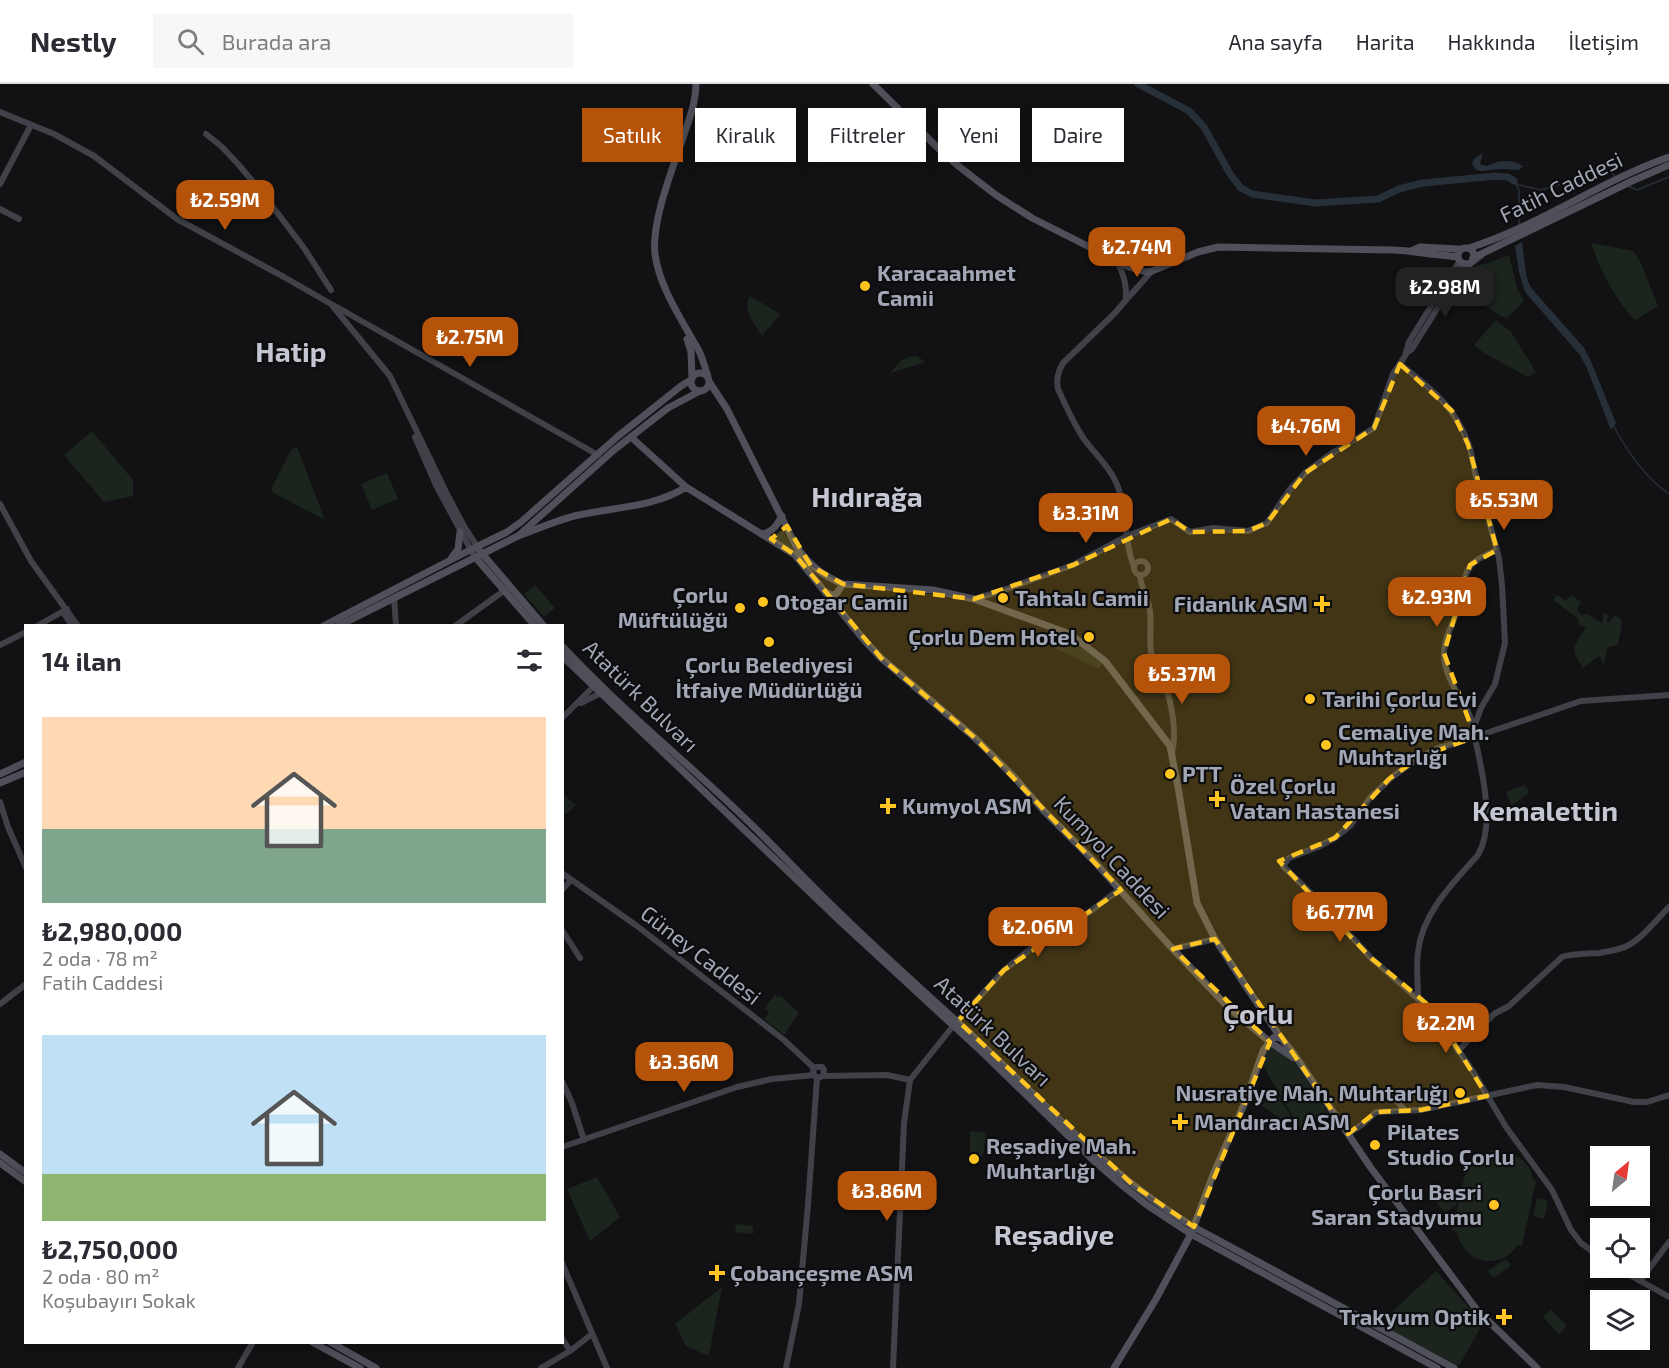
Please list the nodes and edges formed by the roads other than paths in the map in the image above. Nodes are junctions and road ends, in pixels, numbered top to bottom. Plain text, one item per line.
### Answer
1 (696, 84) edge
2 (873, 84) edge
3 (0, 112) edge
4 (31, 125) junction
5 (206, 134) dead end
6 (1669, 152) edge
7 (1669, 157) edge
8 (1653, 163) junction
9 (1669, 165) edge
10 (1629, 177) junction
11 (0, 184) edge
12 (0, 209) edge
13 (19, 219) dead end
14 (1501, 241) junction
15 (1469, 248) junction
16 (1460, 249) junction
17 (1411, 250) junction
18 (1483, 254) junction
19 (1473, 258) junction
20 (1461, 261) junction
21 (1118, 263) junction
22 (1152, 271) junction
23 (1460, 272) junction
24 (331, 290) dead end
25 (1126, 300) junction
26 (331, 304) junction
27 (678, 314) junction
28 (1405, 356) junction
29 (1400, 363) junction
30 (692, 379) junction
31 (709, 380) junction
32 (700, 391) junction
33 (404, 402) junction
34 (628, 434) junction
35 (598, 455) junction
36 (686, 487) junction
37 (0, 504) edge
38 (545, 512) junction
39 (782, 516) junction
40 (559, 522) junction
41 (787, 526) junction
42 (460, 532) junction
43 (762, 534) junction
44 (518, 536) junction
45 (1127, 536) junction
46 (771, 539) junction
47 (494, 547) junction
48 (473, 548) junction
49 (1129, 549) junction
50 (1497, 550) junction
51 (478, 555) junction
52 (448, 561) junction
53 (1140, 561) junction
54 (487, 565) junction
55 (454, 567) junction
56 (1134, 567) junction
57 (1140, 578) junction
58 (843, 584) junction
59 (505, 590) junction
60 (823, 590) junction
61 (394, 597) junction
62 (974, 599) junction
63 (65, 611) junction
64 (41, 624) edge
65 (71, 624) edge
66 (76, 624) edge
67 (327, 624) edge
68 (342, 624) edge
69 (396, 624) edge
70 (458, 624) edge
71 (533, 624) edge
72 (542, 624) edge
73 (24, 633) edge
74 (0, 645) edge
75 (564, 648) edge
76 (564, 658) edge
77 (596, 685) junction
78 (603, 692) junction
79 (1669, 695) edge
80 (577, 705) junction
81 (564, 716) edge
82 (1474, 728) junction
83 (1475, 737) junction
84 (1172, 753) junction
85 (24, 763) edge
86 (24, 773) edge
87 (0, 774) edge
88 (0, 783) edge
89 (0, 802) edge
90 (24, 863) edge
91 (564, 874) edge
92 (572, 880) junction
93 (564, 888) edge
94 (1120, 889) junction
95 (1669, 907) edge
96 (564, 933) edge
97 (1215, 939) junction
98 (1173, 949) junction
99 (580, 958) dead end
100 (24, 986) edge
101 (1418, 999) junction
102 (0, 1004) edge
103 (955, 1024) junction
104 (1276, 1030) junction
105 (1282, 1039) junction
106 (1269, 1041) junction
107 (1458, 1051) junction
108 (1302, 1066) junction
109 (817, 1074) junction
110 (910, 1080) junction
111 (564, 1085) edge
112 (1386, 1090) dead end
113 (1669, 1095) edge
114 (1487, 1096) junction
115 (1406, 1111) junction
116 (1348, 1134) junction
117 (584, 1140) junction
118 (564, 1146) edge
119 (0, 1154) edge
120 (0, 1163) edge
121 (24, 1172) edge
122 (24, 1181) edge
123 (1192, 1230) junction
124 (1669, 1242) edge
125 (1590, 1250) edge
126 (564, 1268) edge
127 (1635, 1278) edge
128 (1641, 1281) junction
129 (1669, 1297) edge
130 (592, 1334) junction
131 (564, 1341) edge
132 (252, 1344) edge
133 (316, 1344) edge
134 (334, 1344) edge
135 (570, 1350) junction
136 (1535, 1366) edge
137 (238, 1368) edge
138 (360, 1368) edge
139 (376, 1368) edge
140 (541, 1368) edge
141 (607, 1368) edge
142 (786, 1368) edge
143 (893, 1368) edge
144 (1114, 1368) edge
145 (1437, 1368) edge
146 (1454, 1368) edge

1 - 27 main road
2 - 21 main road
3 - 4 street
4 - 11 street
4 - 26 street
5 - 24 street
6 - 8 street
7 - 8 main road, Fatih Caddesi
8 - 10 main road, Fatih Caddesi
9 - 10 main road, Fatih Caddesi
10 - 14 main road, Fatih Caddesi
12 - 13 street
14 - 15 main road, Fatih Caddesi
14 - 18 main road, Fatih Caddesi
15 - 16 main road
15 - 19 main road
16 - 17 main road
16 - 20 main road
17 - 20 main road
17 - 22 main road
18 - 19 main road, Fatih Caddesi
18 - 23 street
19 - 20 main road
20 - 23 street
20 - 28 street
21 - 22 main road
21 - 25 street
22 - 25 street
23 - 28 street
25 - 45 street
26 - 33 street
26 - 35 street
27 - 30 main road
27 - 31 main road
28 - 29 street
29 - 45 street
29 - 50 street
30 - 31 main road
30 - 32 main road
30 - 34 main road
31 - 32 main road
31 - 39 main road
32 - 34 main road
33 - 42 street
33 - 48 street
34 - 35 main road
34 - 36 main road, Kumyol Caddesi
34 - 38 main road
35 - 48 main road
36 - 40 main road
36 - 43 main road, Kumyol Caddesi
37 - 63 street
38 - 40 street
38 - 44 main road
39 - 41 main road
39 - 43 main road
40 - 44 main road
41 - 46 main road
41 - 58 main road
42 - 48 street
42 - 52 main road
43 - 46 main road, Kumyol Caddesi
44 - 47 main road
45 - 49 street
45 - 62 street
46 - 60 main road, Kumyol Caddesi
47 - 51 main road
47 - 54 main road
48 - 51 main road
48 - 52 main road
49 - 53 street
49 - 56 street
50 - 82 street
50 - 82 street
51 - 54 main road
51 - 55 main road
52 - 67 main road
53 - 56 street
53 - 57 street
54 - 55 main road
54 - 59 main road
54 - 72 main road
55 - 61 main road
56 - 57 street
57 - 84 street
58 - 60 main road
58 - 62 main road
59 - 70 street
59 - 71 main road
60 - 94 main road, Kumyol Caddesi
61 - 68 main road
61 - 69 street
62 - 84 main road
63 - 64 street
63 - 65 street
63 - 66 street
73 - 74 street
75 - 77 main road, Atatürk Bulvarı
76 - 77 main road, Atatürk Bulvarı
77 - 78 main road, Atatürk Bulvarı
77 - 80 street
78 - 80 street
78 - 103 main road, Atatürk Bulvarı
79 - 83 street
80 - 81 street
82 - 83 street
83 - 101 street
83 - 101 street
84 - 97 main road
85 - 87 main road
86 - 88 main road
89 - 90 street
91 - 92 street, Güney Caddesi
92 - 93 street
92 - 109 street, Güney Caddesi
94 - 98 main road, Kumyol Caddesi
94 - 103 street
95 - 107 street
96 - 99 street
97 - 98 street
97 - 104 main road
98 - 106 main road, Kumyol Caddesi
100 - 102 street
101 - 107 street
103 - 110 street
103 - 123 main road, Atatürk Bulvarı
104 - 105 main road
104 - 106 main road
105 - 106 main road
105 - 108 main road
106 - 108 main road, Kumyol Caddesi
106 - 123 main road
107 - 114 street
108 - 116 main road
109 - 110 street
109 - 117 street
109 - 142 street
110 - 143 street
111 - 117 street
112 - 115 street
113 - 114 street
114 - 115 street
114 - 125 street
115 - 116 street
116 - 136 main road
117 - 118 street
119 - 121 main road
120 - 122 main road
123 - 144 main road
123 - 145 main road, Atatürk Bulvarı
123 - 146 main road, Atatürk Bulvarı
124 - 128 street
126 - 130 street
127 - 128 street
128 - 129 street
130 - 135 street
130 - 141 street
131 - 135 street
132 - 137 street
133 - 138 main road
134 - 139 main road
135 - 140 street

